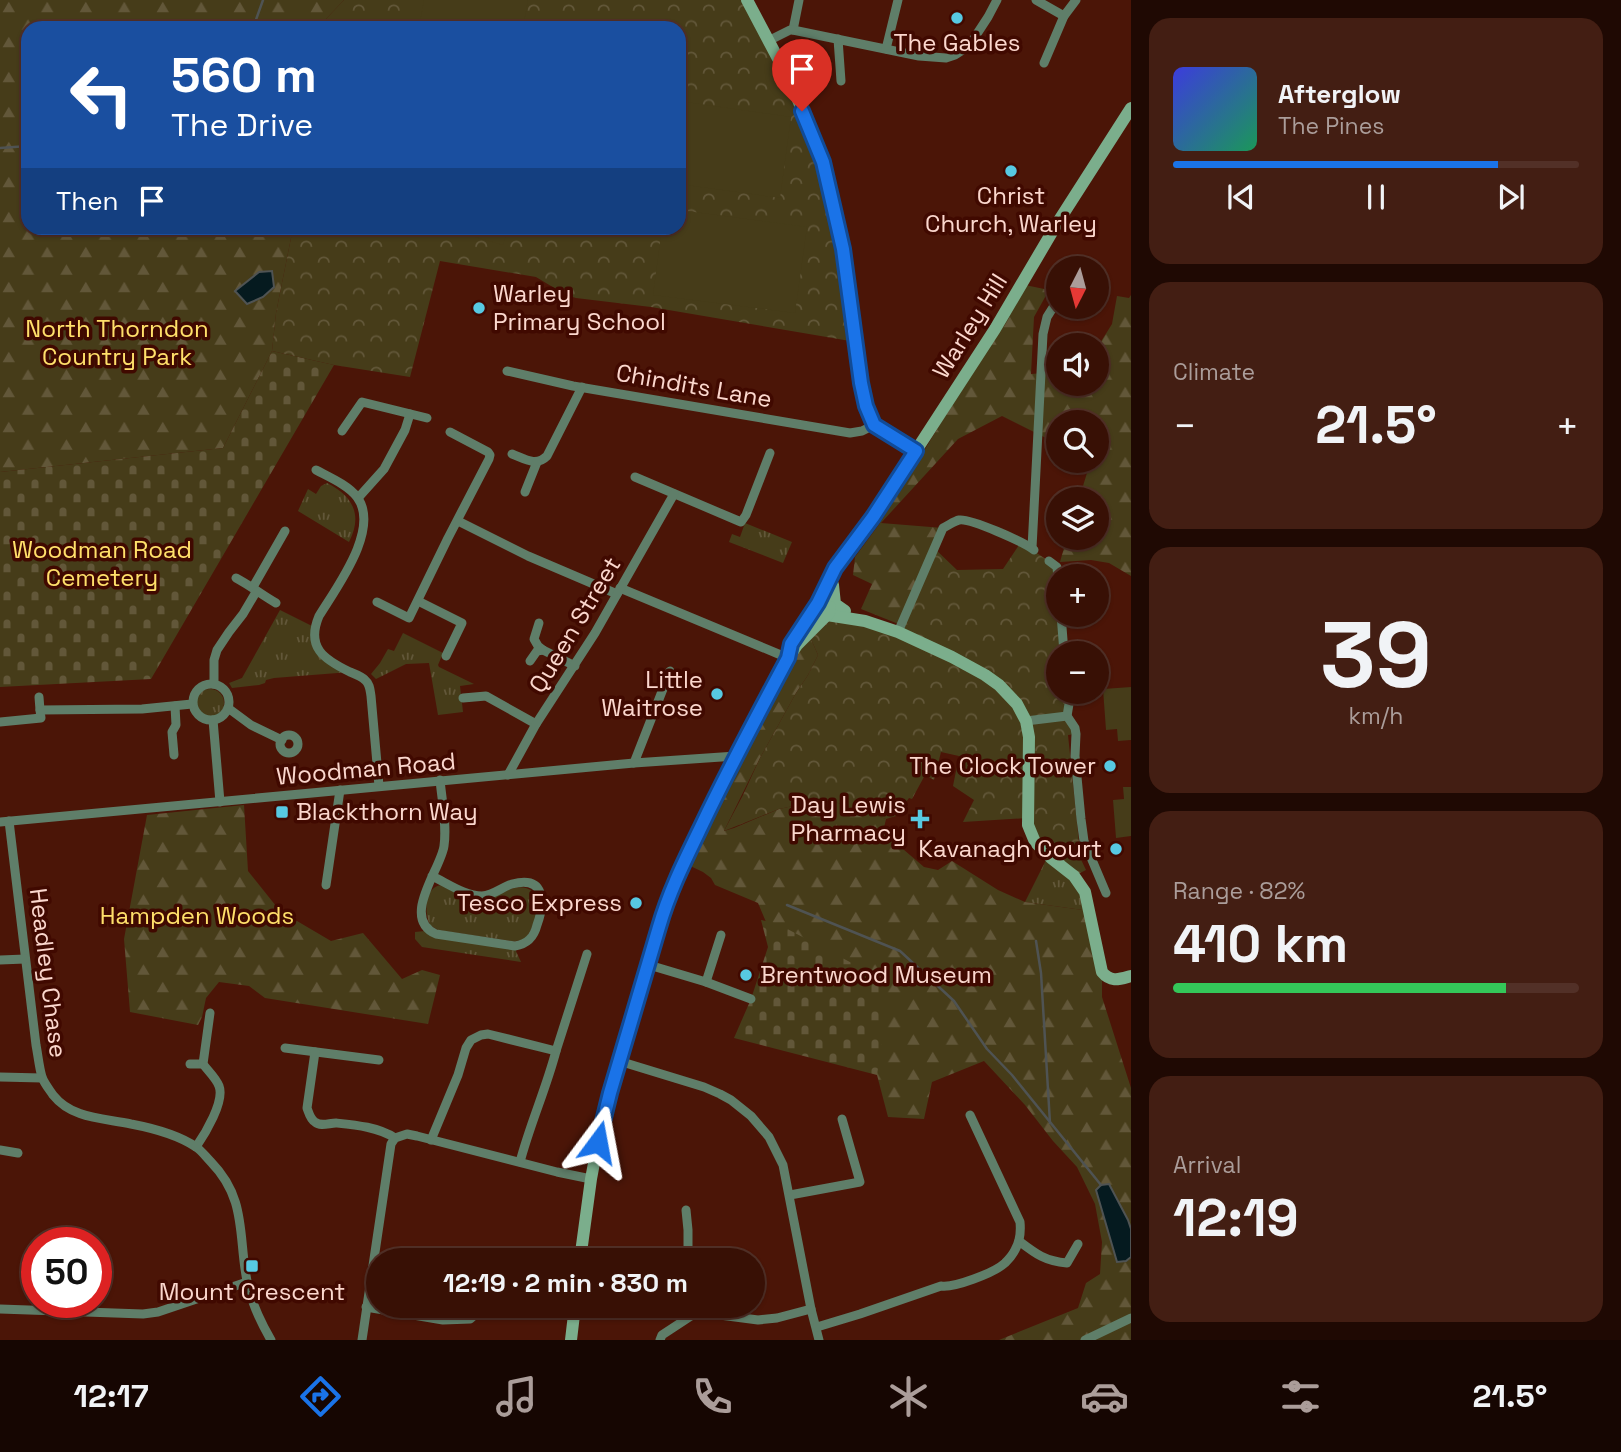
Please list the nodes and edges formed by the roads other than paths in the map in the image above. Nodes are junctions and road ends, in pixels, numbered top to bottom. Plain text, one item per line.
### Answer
1 (747, 0) edge
2 (799, 0) edge
3 (898, 0) edge
4 (997, 0) edge
5 (1036, 0) edge
6 (1076, 0) edge
7 (1064, 16) junction
8 (793, 30) junction
9 (838, 39) junction
10 (768, 41) junction
11 (886, 49) junction
12 (1044, 63) dead end
13 (841, 81) dead end
14 (1131, 108) edge
15 (1047, 319) edge
16 (507, 371) dead end
17 (582, 387) junction
18 (410, 414) junction
19 (427, 418) dead end
20 (874, 425) junction
21 (342, 430) dead end
22 (450, 432) dead end
23 (916, 451) junction
24 (770, 453) dead end
25 (512, 454) dead end
26 (537, 462) junction
27 (316, 470) dead end
28 (635, 477) dead end
29 (526, 492) dead end
30 (674, 494) junction
31 (358, 498) junction
32 (458, 520) junction
33 (285, 531) dead end
34 (1049, 561) dead end
35 (841, 563) junction
36 (1053, 564) edge
37 (236, 578) dead end
38 (833, 585) junction
39 (254, 589) junction
40 (618, 591) junction
41 (418, 601) junction
42 (377, 602) dead end
43 (276, 603) dead end
44 (824, 609) junction
45 (845, 611) junction
46 (866, 621) junction
47 (539, 623) dead end
48 (898, 632) junction
49 (543, 650) junction
50 (446, 656) dead end
51 (788, 658) junction
52 (530, 661) dead end
53 (575, 666) junction
54 (670, 671) dead end
55 (214, 684) junction
56 (39, 697) dead end
57 (463, 698) dead end
58 (192, 704) junction
59 (1069, 704) edge
60 (175, 706) junction
61 (228, 708) junction
62 (1067, 716) junction
63 (41, 718) junction
64 (213, 720) junction
65 (1026, 720) junction
66 (0, 722) edge
67 (536, 724) junction
68 (282, 740) dead end
69 (174, 755) dead end
70 (736, 756) junction
71 (634, 763) junction
72 (508, 775) junction
73 (440, 780) junction
74 (379, 786) junction
75 (340, 790) junction
76 (220, 802) junction
77 (4, 822) edge
78 (432, 876) junction
79 (326, 885) dead end
80 (1106, 893) dead end
81 (720, 935) dead end
82 (587, 954) dead end
83 (25, 959) junction
84 (0, 960) edge
85 (649, 965) junction
86 (1131, 976) edge
87 (705, 982) junction
88 (751, 999) dead end
89 (209, 1013) dead end
90 (285, 1048) dead end
91 (556, 1051) junction
92 (315, 1052) junction
93 (379, 1060) dead end
94 (619, 1061) junction
95 (190, 1064) dead end
96 (203, 1064) junction
97 (0, 1077) edge
98 (42, 1078) junction
99 (970, 1115) dead end
100 (842, 1118) dead end
101 (395, 1138) junction
102 (431, 1140) junction
103 (196, 1147) junction
104 (520, 1163) junction
105 (591, 1179) junction
106 (790, 1195) junction
107 (686, 1210) dead end
108 (1019, 1241) junction
109 (1078, 1244) dead end
110 (375, 1248) edge
111 (582, 1248) edge
112 (688, 1248) edge
113 (247, 1282) junction
114 (366, 1307) edge
115 (0, 1309) edge
116 (811, 1310) junction
117 (426, 1318) edge
118 (472, 1318) edge
119 (574, 1318) edge
120 (684, 1318) edge
121 (747, 1318) edge
122 (1131, 1318) edge
123 (817, 1327) junction
124 (271, 1340) edge
125 (362, 1340) edge
126 (571, 1340) edge
127 (660, 1340) edge
128 (819, 1340) edge
129 (1085, 1340) edge

1 - 10 main road
2 - 8 street
3 - 11 street
4 - 11 street
5 - 7 street
6 - 7 street
7 - 12 street
8 - 9 street
8 - 10 street
9 - 11 street
9 - 13 street
10 - 20 main road
14 - 23 main road, Warley Hill
15 - 48 street
16 - 17 street, Chindits Lane
17 - 20 street, Chindits Lane
17 - 26 street
18 - 19 street
18 - 21 street
18 - 31 street
20 - 23 main road
22 - 32 street
23 - 35 main road, Warley Hill
24 - 30 street
25 - 26 street
26 - 29 street
27 - 31 street
28 - 30 street
30 - 40 street, Queen Street
31 - 74 street
32 - 40 street
32 - 41 street
33 - 39 street
34 - 36 street
35 - 38 main road, Warley Hill
35 - 44 main road, Warley Hill
37 - 39 street
38 - 44 main road, Warley Hill
38 - 45 main road
39 - 43 street
39 - 55 street
40 - 51 street
40 - 53 street, Queen Street
41 - 42 street
41 - 50 street
44 - 45 main road
44 - 46 main road
44 - 51 main road, Warley Hill
45 - 46 main road
46 - 48 main road
47 - 49 street
48 - 65 main road
49 - 52 street
49 - 53 street
51 - 70 main road, Warley Hill
53 - 67 street, Queen Street
54 - 71 street
55 - 58 street
55 - 61 street
56 - 63 street
57 - 67 street
58 - 60 street
58 - 64 street
59 - 62 street
60 - 63 street
60 - 69 street
61 - 64 street
61 - 68 street
62 - 65 street
62 - 80 street
63 - 66 street
64 - 76 street
65 - 86 main road
67 - 72 street, Queen Street
70 - 71 street, Woodman Road
70 - 85 main road, Warley Hill
71 - 72 street, Woodman Road
72 - 73 street, Woodman Road
73 - 74 street, Woodman Road
73 - 78 street
74 - 75 street, Woodman Road
75 - 76 street, Woodman Road
75 - 79 street
76 - 77 street, Woodman Road
77 - 83 street, Headley Chase
78 - 78 street
81 - 87 street
82 - 91 street
83 - 84 street
83 - 98 street, Headley Chase
85 - 87 street
85 - 94 main road, Warley Hill
87 - 88 street
89 - 96 street
90 - 92 street
91 - 102 street
91 - 104 street
92 - 93 street
92 - 101 street
94 - 105 main road, Warley Hill
94 - 106 street
95 - 96 street
96 - 103 street
97 - 98 street
98 - 103 street, Headley Chase
99 - 108 street
100 - 106 street
101 - 102 street
101 - 110 street
102 - 104 street
103 - 113 street, Headley Chase
104 - 105 street
105 - 111 main road, Warley Hill
106 - 116 street
107 - 112 street
108 - 109 street
108 - 123 street
113 - 115 street
113 - 124 street, Headley Chase
114 - 125 street
116 - 121 street
116 - 123 street
117 - 118 street
119 - 126 main road
120 - 127 street
122 - 129 street
123 - 128 street

